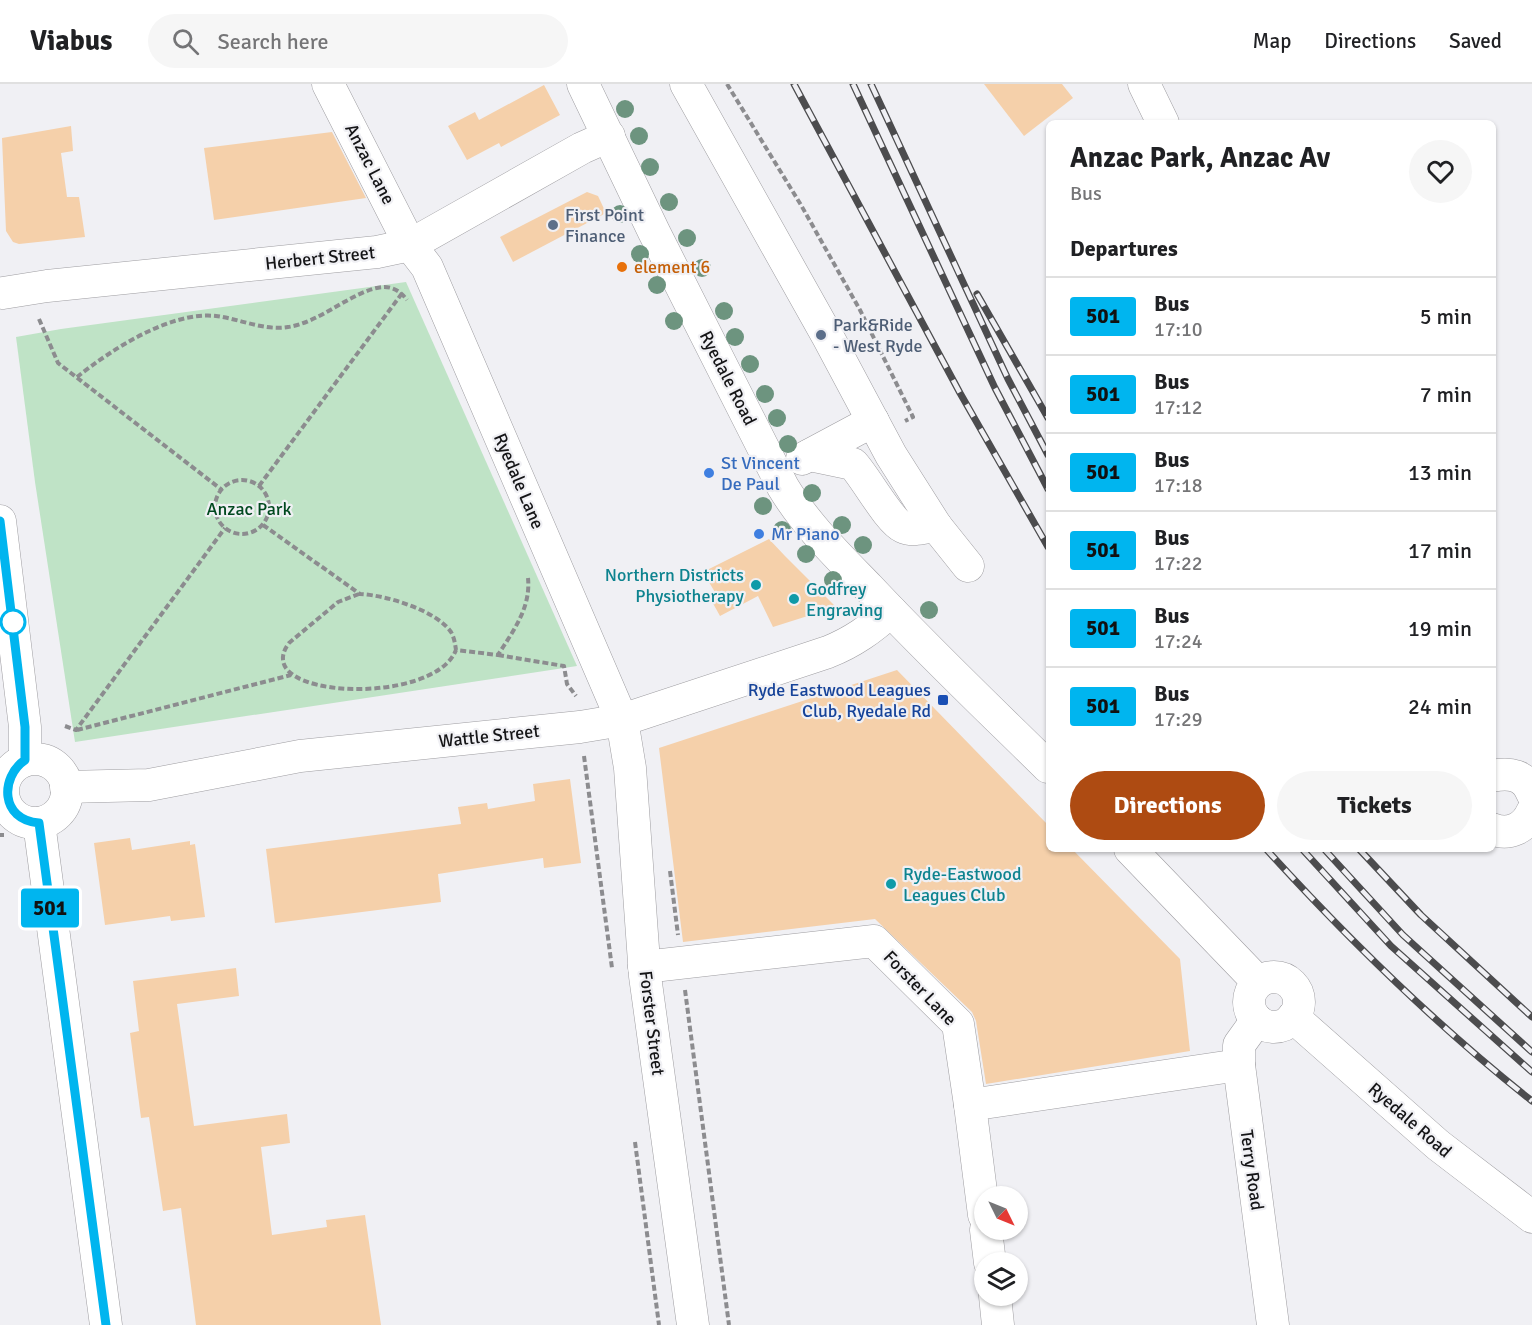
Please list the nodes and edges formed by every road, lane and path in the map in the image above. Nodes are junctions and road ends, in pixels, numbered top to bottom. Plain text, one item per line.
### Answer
1 (328, 84) edge
2 (583, 84) edge
3 (686, 84) edge
4 (727, 84) edge
5 (1144, 84) edge
6 (1162, 120) edge
7 (609, 136) junction
8 (419, 256) junction
9 (402, 293) junction
10 (1, 295) edge
11 (410, 303) dead end
12 (39, 319) dead end
13 (77, 377) junction
14 (877, 428) junction
15 (810, 455) junction
16 (776, 472) junction
17 (259, 486) junction
18 (222, 490) junction
19 (0, 521) edge
20 (263, 525) junction
21 (936, 526) junction
22 (225, 528) junction
23 (968, 566) dead end
24 (527, 570) dead end
25 (360, 594) junction
26 (891, 612) junction
27 (456, 650) junction
28 (498, 655) junction
29 (291, 675) junction
30 (576, 696) dead end
31 (622, 720) junction
32 (65, 726) dead end
33 (76, 730) junction
34 (25, 760) junction
35 (1046, 765) edge
36 (1496, 775) edge
37 (66, 787) junction
38 (1, 792) edge
39 (1531, 804) edge
40 (39, 823) junction
41 (1496, 830) edge
42 (1133, 852) edge
43 (669, 865) dead end
44 (681, 963) junction
45 (644, 967) junction
46 (1258, 982) junction
47 (1293, 1017) junction
48 (1257, 1020) junction
49 (1239, 1065) junction
50 (970, 1105) junction
51 (980, 1186) edge
52 (1532, 1217) edge
53 (995, 1306) edge
54 (106, 1325) edge
55 (693, 1325) edge
56 (729, 1325) edge
57 (998, 1325) edge
58 (1273, 1325) edge

1 - 8 street, Anzac Lane
2 - 7 street, Ryedale Road
3 - 14 street
4 - 14 path
5 - 6 street
7 - 8 street, Herbert Street
7 - 16 street, Ryedale Road
8 - 9 path
8 - 10 street, Herbert Street
8 - 31 street, Ryedale Lane
9 - 11 path
9 - 13 path
9 - 17 path
12 - 13 path
13 - 18 path
14 - 15 street
14 - 21 street
15 - 16 street
15 - 21 street
16 - 26 street, Ryedale Road
17 - 18 path
17 - 20 path
18 - 22 path
19 - 34 street
20 - 22 path
20 - 25 path
21 - 23 street
22 - 33 path
24 - 28 path
25 - 27 path
25 - 29 path
26 - 31 street, Wattle Street
26 - 35 street, Ryedale Road
27 - 28 path
27 - 29 path
28 - 30 path
29 - 33 path
31 - 37 street, Wattle Street
31 - 45 street, Forster Street
32 - 33 path
34 - 37 street
34 - 38 street
36 - 39 street
37 - 40 street
38 - 40 street
39 - 41 street
40 - 54 street
42 - 46 street
43 - 44 path, Forster Street
44 - 45 street, Forster Lane
44 - 50 street, Forster Lane
44 - 56 path, Forster Street
45 - 55 street, Forster Street
46 - 47 street
46 - 48 street
47 - 48 street
47 - 52 street, Ryedale Road
48 - 49 street, Terry Road
49 - 50 street
49 - 58 street, Terry Road
50 - 51 street
53 - 57 street

